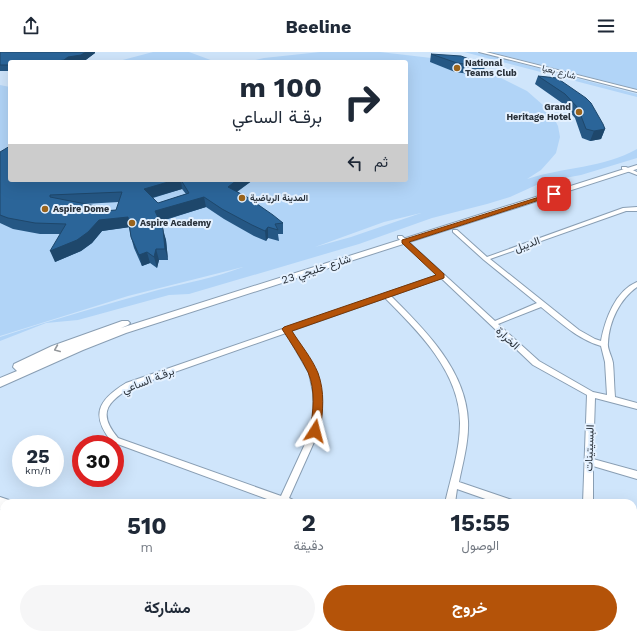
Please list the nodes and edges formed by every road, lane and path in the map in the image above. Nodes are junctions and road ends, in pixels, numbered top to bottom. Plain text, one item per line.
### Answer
1 (481, 52) edge
2 (489, 52) edge
3 (548, 68) junction
4 (637, 91) edge
5 (637, 163) edge
6 (632, 170) edge
7 (637, 209) edge
8 (455, 231) dead end
9 (402, 239) junction
10 (486, 259) junction
11 (441, 276) junction
12 (637, 284) edge
13 (386, 295) junction
14 (542, 304) junction
15 (182, 308) junction
16 (493, 324) junction
17 (287, 329) junction
18 (604, 344) junction
19 (0, 376) edge
20 (0, 383) edge
21 (591, 394) junction
22 (611, 399) junction
23 (637, 406) edge
24 (589, 461) junction
25 (637, 475) edge
26 (453, 484) junction
27 (278, 499) edge
28 (287, 499) edge
29 (451, 499) edge
30 (497, 499) edge
31 (588, 499) edge

1 - 3 street, شارع بعيا
2 - 3 street, شارع بعيا
3 - 4 street, شارع بعيا
5 - 6 main road, شارع خليجي 23
6 - 9 main road, شارع خليجي 23
7 - 10 street, الديبل
8 - 10 street
9 - 11 street, الخرارة
9 - 15 main road, شارع خليجي 23
10 - 14 street
11 - 13 street, برقـة الساعي
11 - 16 street, الخرارة
12 - 18 street
13 - 17 street, برقـة الساعي
13 - 26 street
14 - 16 street
14 - 18 street
15 -> 19 main road, شارع خليجي 23
15 - 20 main road, شارع خليجي 23
16 - 21 street, الخرارة
17 - 27 street, برقـة الساعي
17 - 28 street
18 - 22 street
21 - 22 street, الخرارة
21 - 24 street, البسيتينات
22 - 23 street, الخرارة
24 - 25 street
24 - 31 street, البسيتينات
26 - 29 street
26 - 30 street

